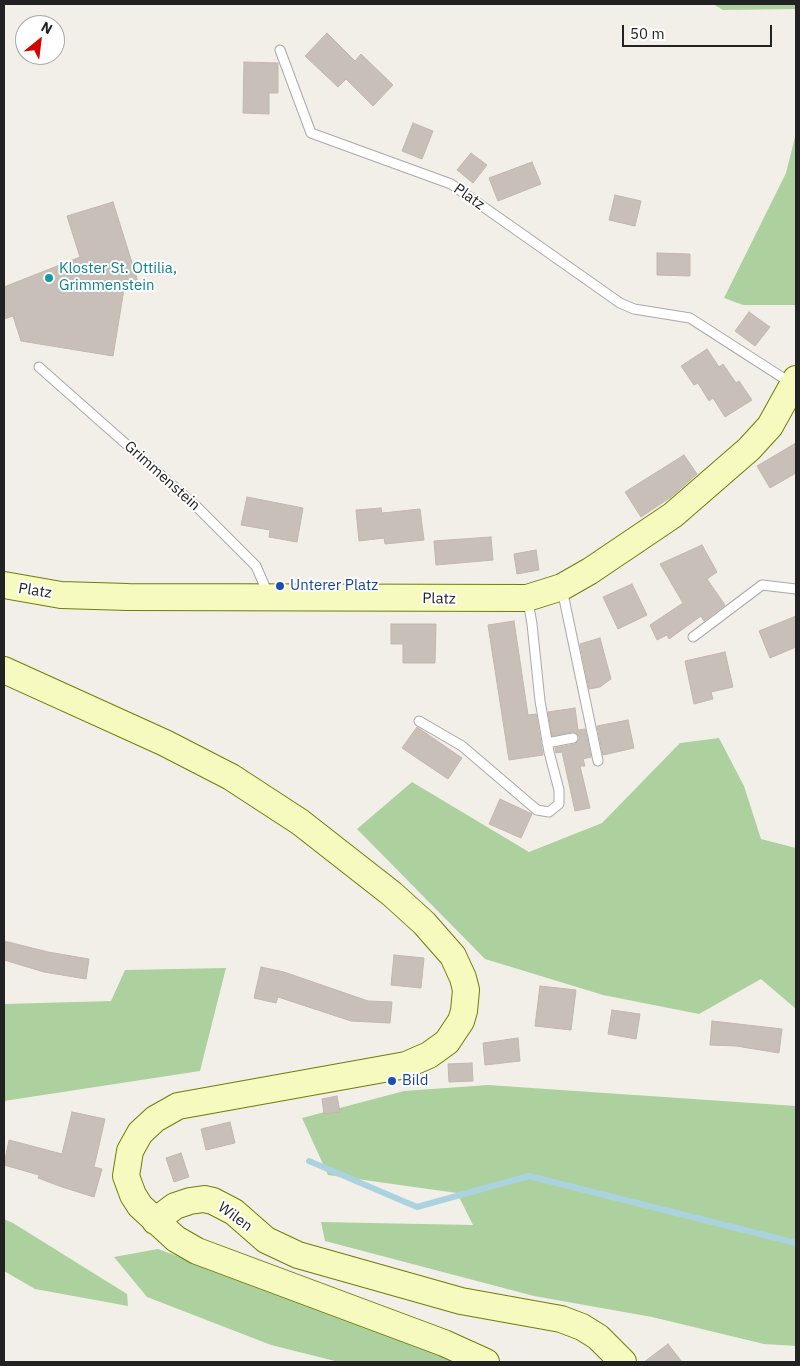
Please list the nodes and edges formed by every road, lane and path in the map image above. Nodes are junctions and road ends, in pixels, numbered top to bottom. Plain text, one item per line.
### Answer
1 (280, 50) dead end
2 (39, 367) dead end
3 (795, 382) edge
4 (4, 585) edge
5 (562, 587) junction
6 (796, 589) edge
7 (269, 597) junction
8 (527, 598) junction
9 (693, 637) dead end
10 (4, 670) edge
11 (419, 721) dead end
12 (572, 738) dead end
13 (547, 743) junction
14 (598, 761) dead end
15 (155, 1221) junction
16 (486, 1362) edge
17 (623, 1362) edge

1 - 3 lane, Platz
2 - 7 lane, Grimmenstein
3 - 5 street, Platz
4 - 7 street, Platz
5 - 8 street, Platz
5 - 14 lane
6 - 9 lane
7 - 8 street, Platz
8 - 13 lane
10 - 15 street
11 - 13 lane
12 - 13 lane
15 - 16 street
15 - 17 street, Wilen

